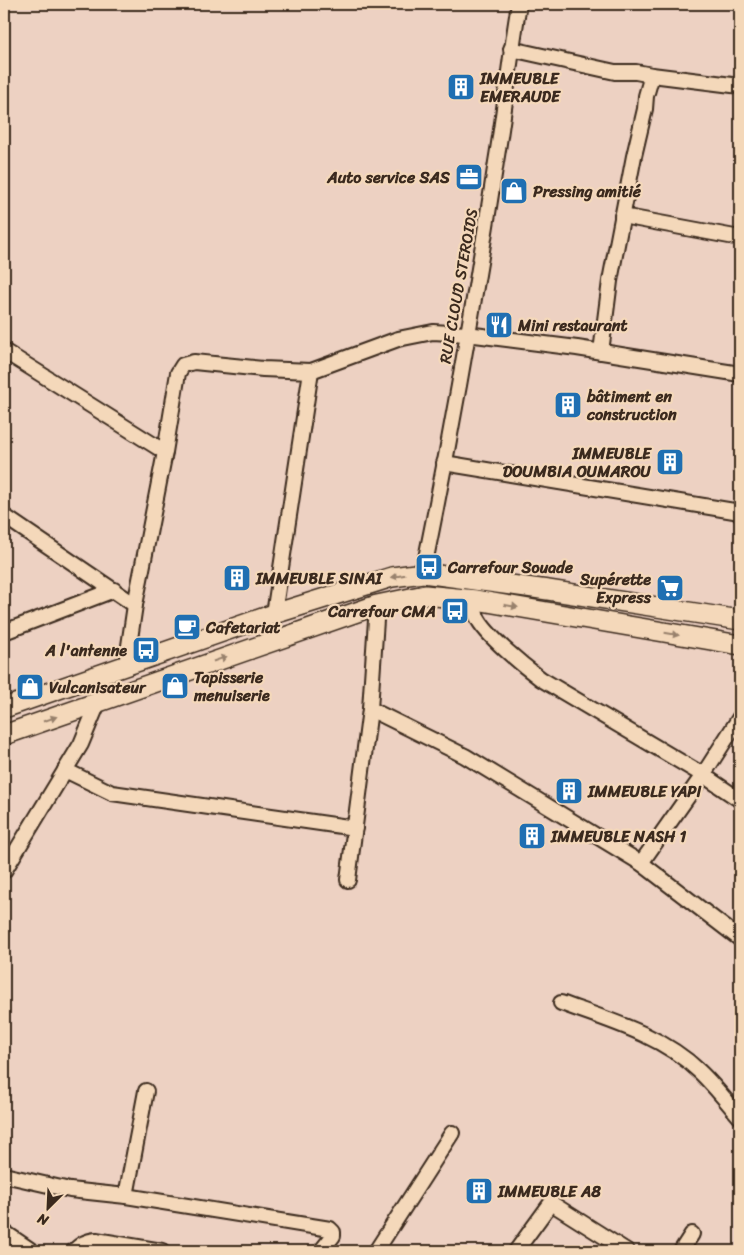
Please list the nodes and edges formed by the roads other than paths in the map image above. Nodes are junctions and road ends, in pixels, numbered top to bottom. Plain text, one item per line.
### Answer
1 (519, 4) edge
2 (511, 49) junction
3 (652, 75) junction
4 (740, 86) edge
5 (622, 216) junction
6 (740, 238) edge
7 (467, 334) junction
8 (4, 351) edge
9 (601, 352) junction
10 (311, 371) junction
11 (740, 374) edge
12 (165, 452) junction
13 (444, 463) junction
14 (740, 512) edge
15 (4, 516) edge
16 (423, 573) junction
17 (114, 590) junction
18 (476, 600) junction
19 (135, 604) junction
20 (377, 605) junction
21 (274, 614) junction
22 (740, 620) edge
23 (8, 626) edge
24 (740, 645) edge
25 (126, 666) junction
26 (102, 674) junction
27 (98, 703) junction
28 (4, 708) edge
29 (370, 709) junction
30 (740, 717) edge
31 (4, 735) edge
32 (65, 770) junction
33 (703, 775) junction
34 (740, 800) edge
35 (355, 828) junction
36 (641, 863) junction
37 (4, 872) edge
38 (348, 880) dead end
39 (740, 939) edge
40 (561, 1003) dead end
41 (146, 1091) dead end
42 (740, 1117) edge
43 (452, 1133) dead end
44 (4, 1176) edge
45 (126, 1196) junction
46 (4, 1232) edge
47 (692, 1234) dead end
48 (32, 1251) edge
49 (74, 1251) edge
50 (162, 1251) edge
51 (321, 1251) edge
52 (376, 1251) edge
53 (516, 1251) edge
54 (627, 1251) edge
55 (681, 1251) edge

1 - 2 street, RUE CLOUD STEROIDS
2 - 3 street
2 - 7 street, RUE CLOUD STEROIDS
3 - 4 street
3 - 5 street
5 - 6 street
5 - 9 street
7 - 9 street
7 - 10 street
7 - 13 street, RUE CLOUD STEROIDS
8 - 12 street
9 - 11 street
10 - 12 street
10 - 21 street
12 - 19 street
13 - 14 street
13 - 16 street, RUE CLOUD STEROIDS
15 - 17 street
16 -> 21 main road
16 - 22 main road
17 - 19 street
17 - 23 street
18 - 20 main road
18 -> 24 main road
18 - 33 street
19 - 25 street
27 -> 20 main road
20 - 29 street
21 - 25 main road
25 - 26 main road
26 - 27 street
26 - 28 main road
31 -> 27 main road
27 - 32 street
29 - 35 street
29 - 36 street
30 - 33 street
32 - 35 street
32 - 37 street
33 - 34 street
33 - 36 street
35 - 38 street
36 - 39 street
40 - 42 street
41 - 45 street
43 - 52 street
44 - 45 street
45 - 51 street
46 - 48 street
47 - 55 street
49 - 50 street
53 - 54 street

